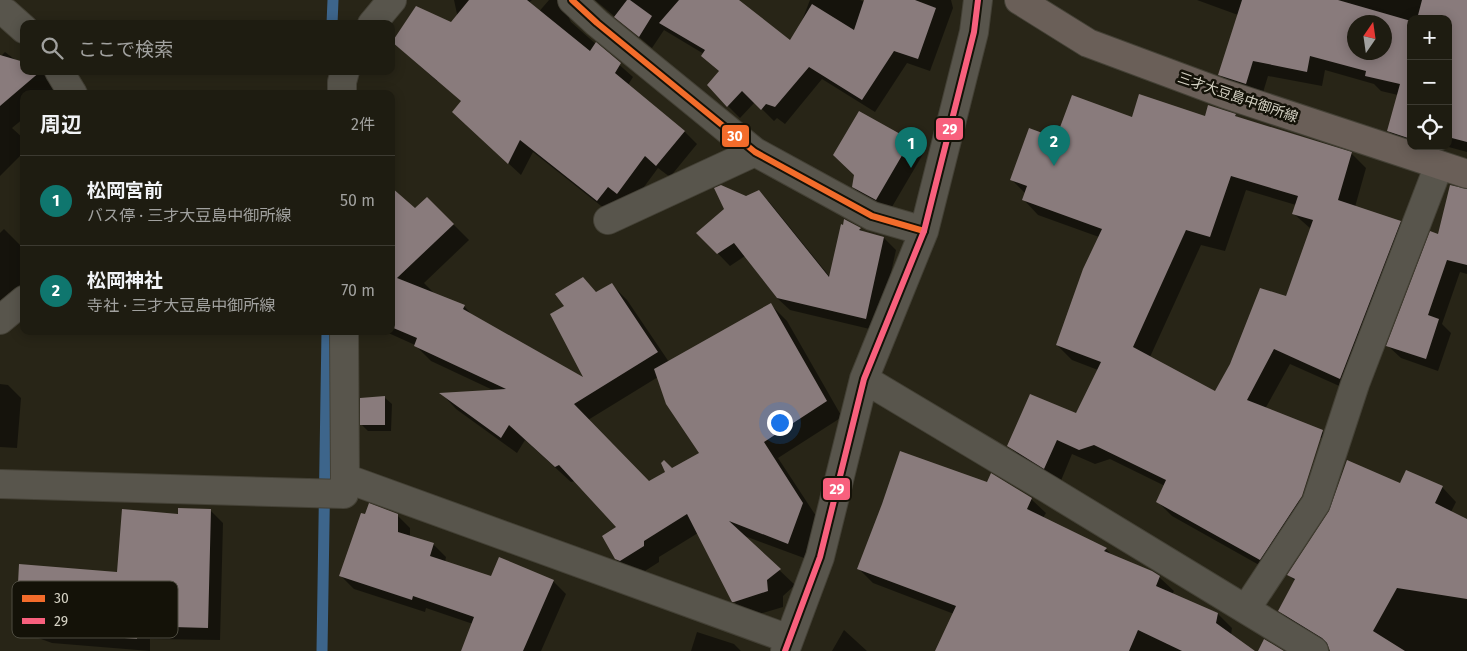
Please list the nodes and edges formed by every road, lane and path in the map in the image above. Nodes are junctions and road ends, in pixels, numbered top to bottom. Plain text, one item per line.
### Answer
1 (392, 0) edge
2 (572, 0) edge
3 (978, 0) edge
4 (1019, 0) edge
5 (0, 10) edge
6 (375, 20) edge
7 (20, 26) edge
8 (61, 75) edge
9 (344, 75) edge
10 (71, 90) edge
11 (342, 90) edge
12 (755, 152) junction
13 (1439, 165) junction
14 (1467, 174) edge
15 (608, 220) dead end
16 (924, 231) junction
17 (20, 303) edge
18 (0, 320) edge
19 (344, 335) edge
20 (864, 379) junction
21 (345, 478) junction
22 (0, 484) edge
23 (1246, 609) junction
24 (787, 645) edge
25 (1314, 651) edge

1 - 6 street
2 - 12 street
3 - 16 street
4 - 13 main road, 三才大豆島中御所線
5 - 7 street
8 - 10 street
9 - 11 street
12 - 15 street
12 - 16 street
13 - 14 main road, 三才大豆島中御所線
13 - 23 street
16 - 20 street
17 - 18 street
19 - 21 street
20 - 23 street
20 - 24 street
21 - 22 street
21 - 24 street
23 - 25 street

